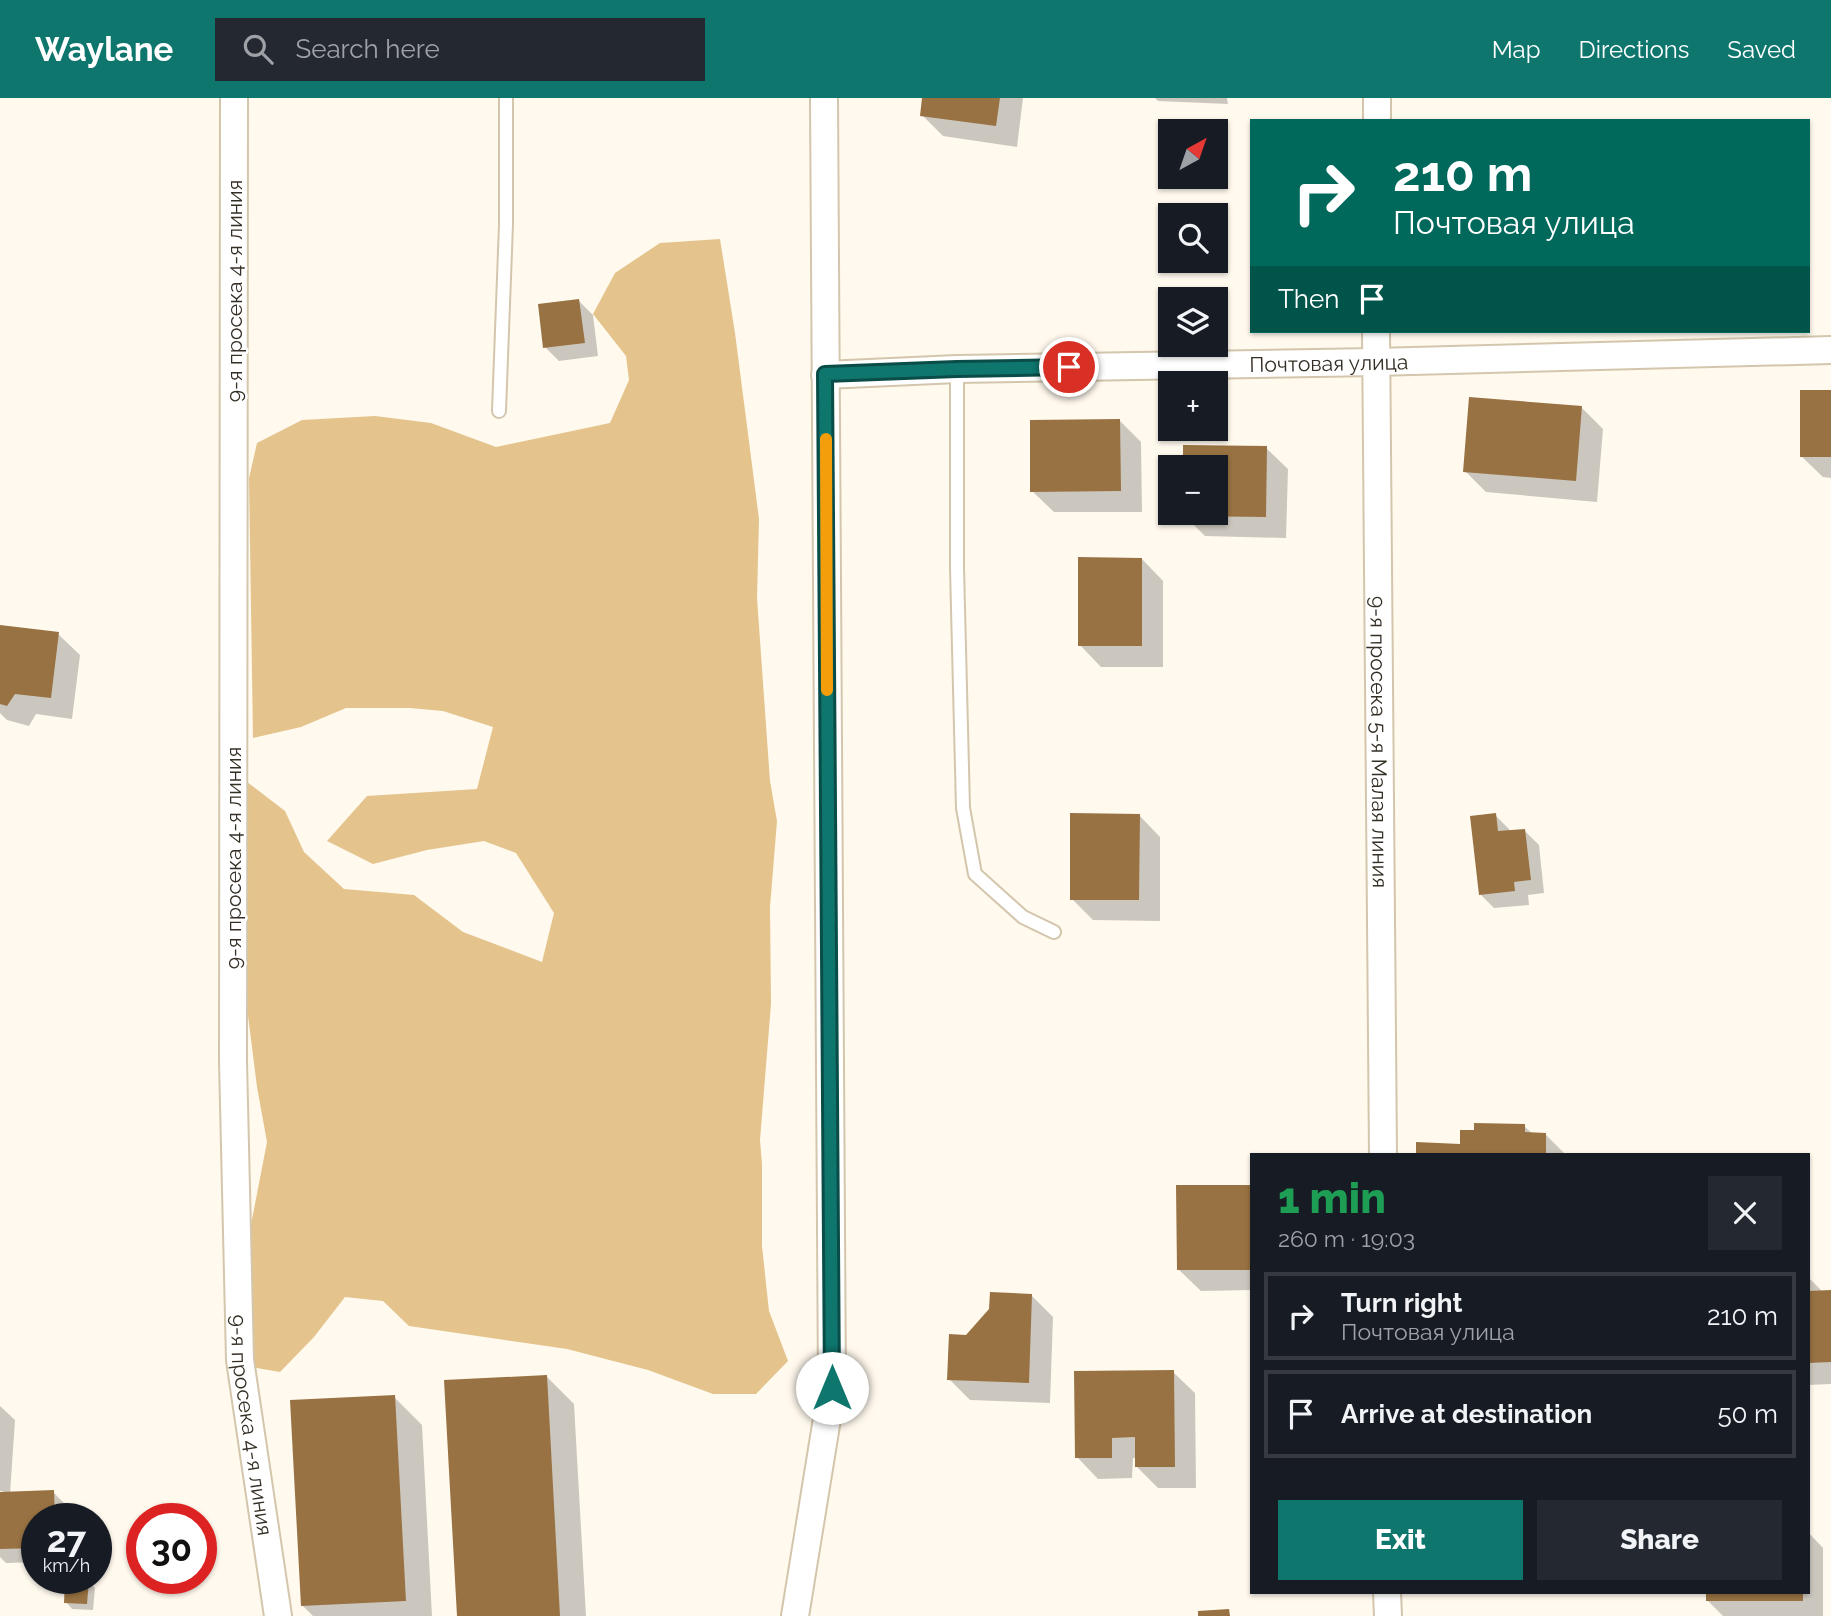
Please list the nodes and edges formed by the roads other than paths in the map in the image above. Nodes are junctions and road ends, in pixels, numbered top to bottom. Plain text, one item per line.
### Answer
1 (234, 98) edge
2 (506, 98) edge
3 (824, 98) edge
4 (1377, 98) edge
5 (1377, 119) edge
6 (1376, 333) edge
7 (1831, 351) edge
8 (1376, 362) junction
9 (957, 369) junction
10 (825, 374) junction
11 (499, 411) dead end
12 (1055, 932) dead end
13 (1383, 1153) edge
14 (1387, 1594) edge
15 (278, 1616) edge
16 (795, 1616) edge
17 (1388, 1616) edge

1 - 15 street, 9-я просека 4-я линия
2 - 11 lane
3 - 10 street
4 - 5 street
6 - 8 street, 9-я просека 5-я Малая линия
7 - 8 street, Почтовая улица
8 - 9 street, Почтовая улица
8 - 13 street, 9-я просека 5-я Малая линия
9 - 10 street, Почтовая улица
9 - 12 lane
10 - 16 street
14 - 17 street

